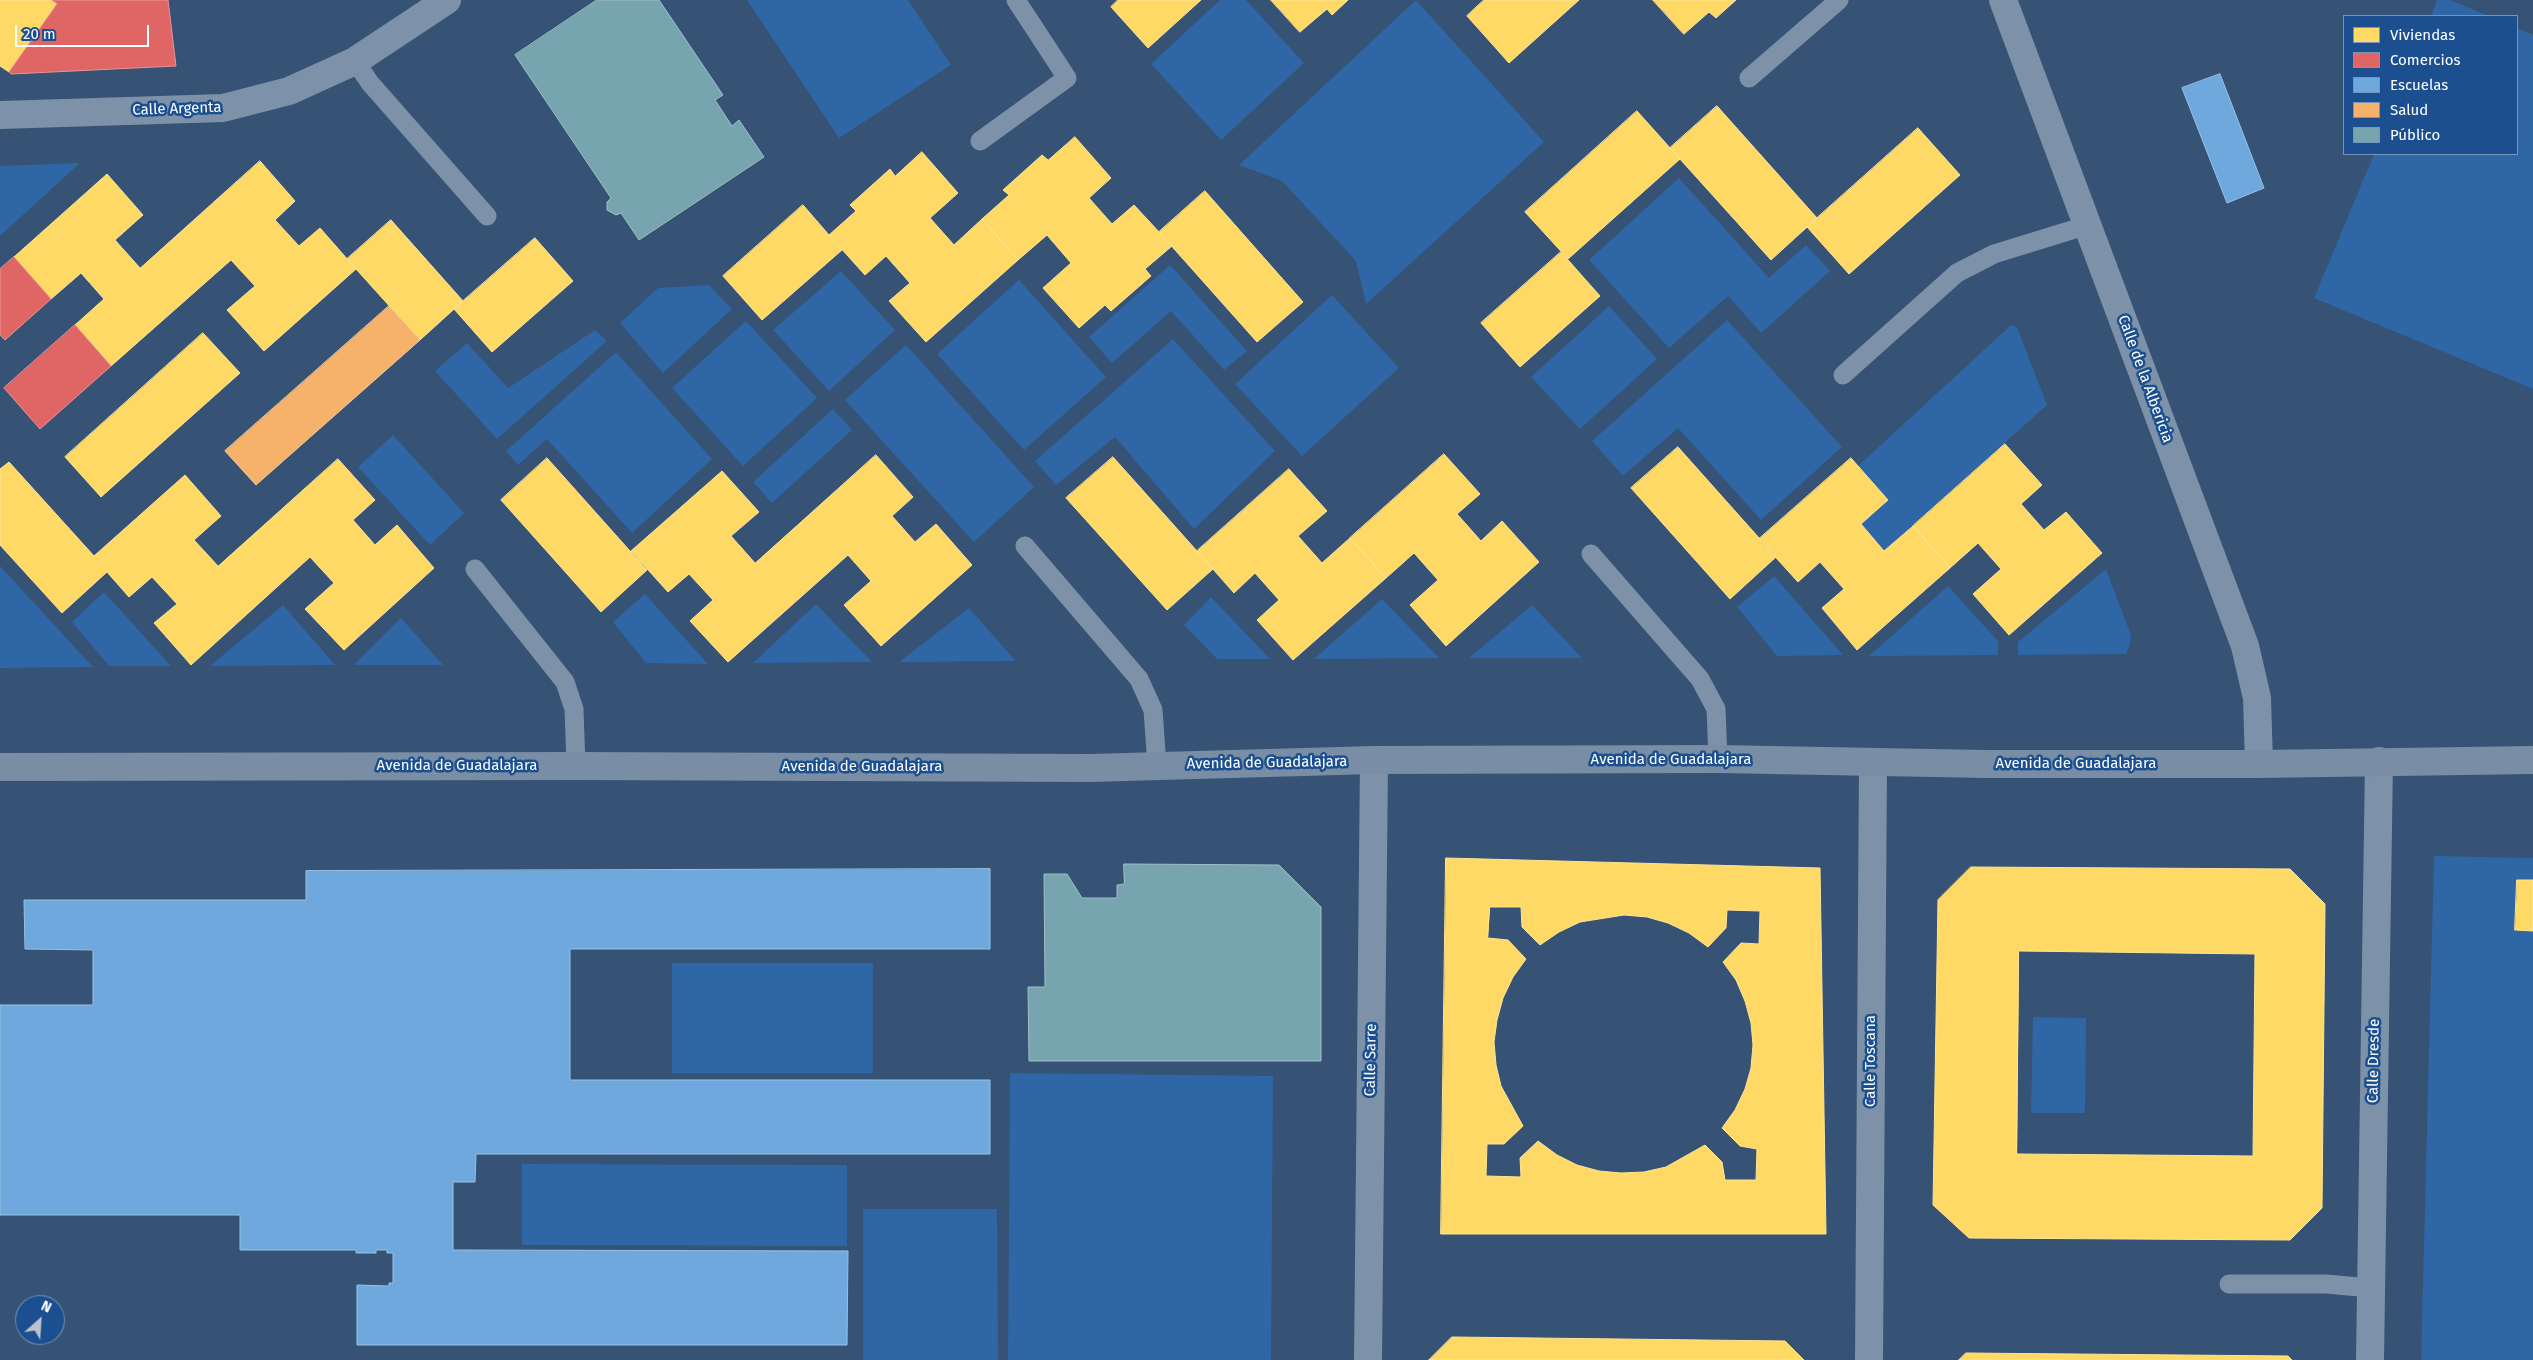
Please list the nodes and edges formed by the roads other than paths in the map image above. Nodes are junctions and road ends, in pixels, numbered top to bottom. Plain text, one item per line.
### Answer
1 (447, 0) edge
2 (1016, 0) edge
3 (1839, 0) edge
4 (2003, 0) edge
5 (355, 61) junction
6 (1749, 78) dead end
7 (0, 115) edge
8 (980, 141) dead end
9 (487, 216) dead end
10 (2088, 226) junction
11 (1843, 375) dead end
12 (1025, 546) dead end
13 (1591, 554) dead end
14 (475, 569) dead end
15 (1374, 760) junction
16 (1718, 760) junction
17 (2533, 760) edge
18 (2379, 761) junction
19 (1873, 762) junction
20 (2259, 764) junction
21 (1157, 765) junction
22 (576, 766) junction
23 (0, 767) edge
24 (2229, 1284) dead end
25 (2371, 1288) junction
26 (1368, 1360) edge
27 (1869, 1360) edge
28 (2370, 1360) edge

1 - 5 street, Calle Argenta
2 - 8 lane
3 - 6 lane
4 - 10 street, Calle de la Albericia
5 - 7 street, Calle Argenta
5 - 9 lane
10 - 11 lane
10 - 20 street, Calle de la Albericia
12 - 21 lane
13 - 16 lane
14 - 22 lane
15 - 16 street, Avenida de Guadalajara
15 - 21 street, Avenida de Guadalajara
15 - 26 street, Calle Sarre
16 - 19 street, Avenida de Guadalajara
17 - 18 street, Avenida de Guadalajara
18 - 20 street, Avenida de Guadalajara
18 - 25 street, Calle Dresde
19 - 20 street, Avenida de Guadalajara
19 - 27 street, Calle Toscana
21 - 22 street, Avenida de Guadalajara
22 - 23 street, Avenida de Guadalajara
24 - 25 lane
25 - 28 street, Calle Dresde

